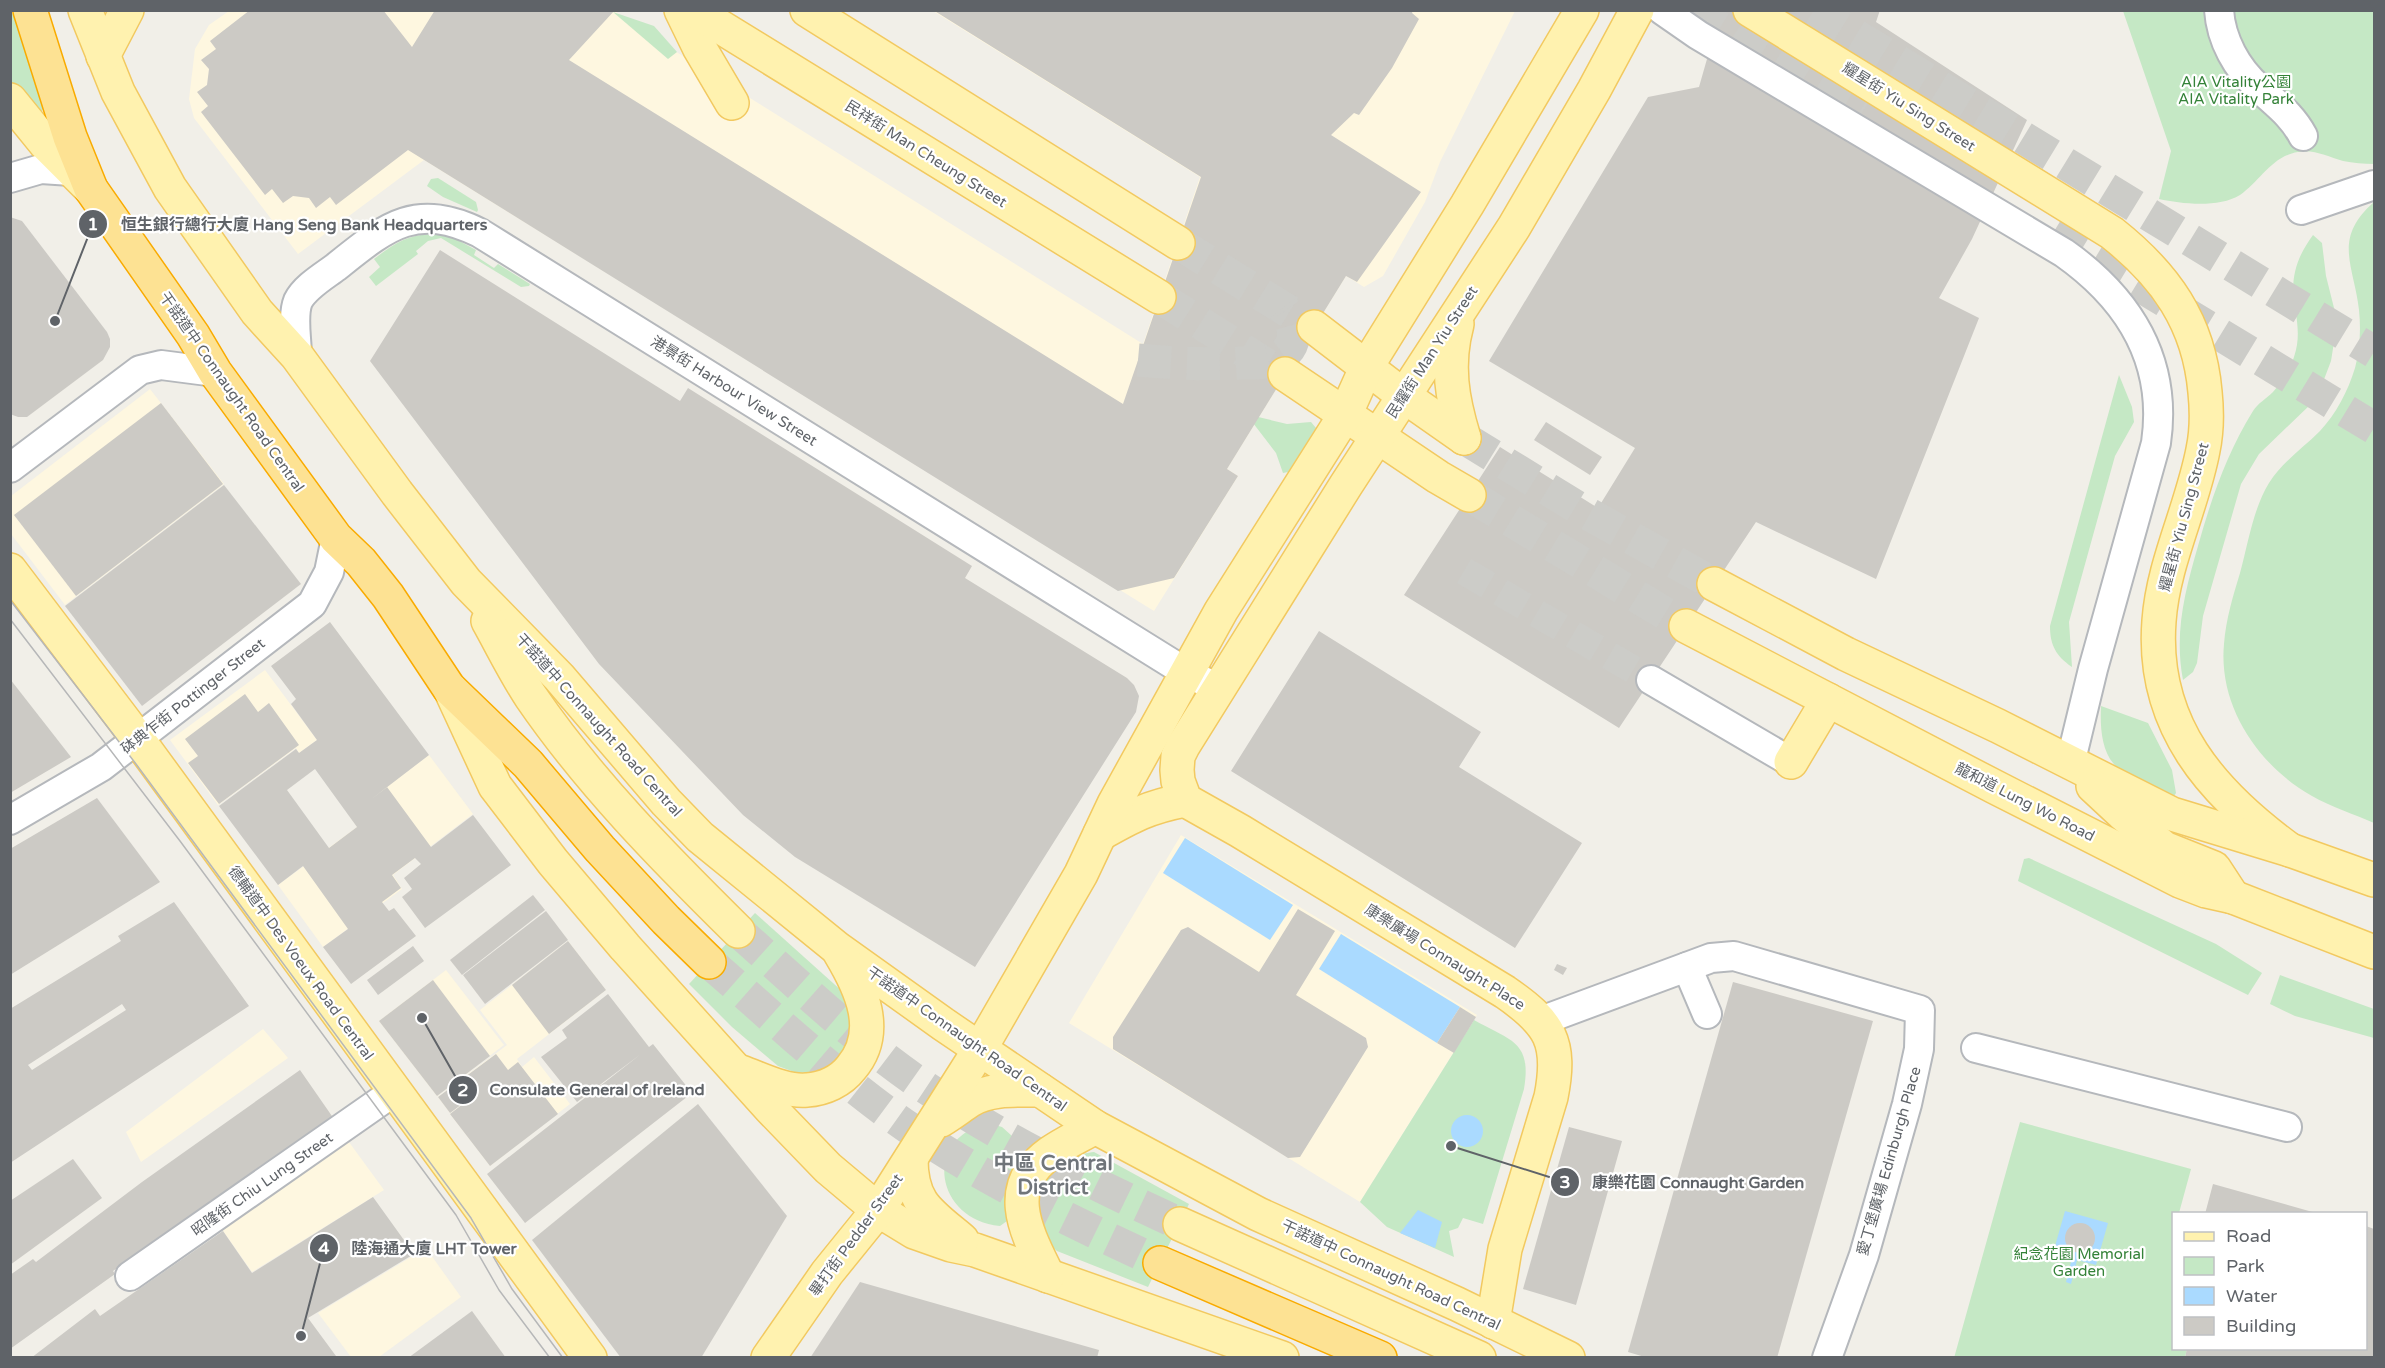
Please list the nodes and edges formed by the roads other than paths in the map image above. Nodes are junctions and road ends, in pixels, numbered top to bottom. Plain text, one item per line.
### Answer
1 (30, 10) edge
2 (85, 10) edge
3 (127, 10) edge
4 (681, 10) edge
5 (693, 10) edge
6 (807, 10) edge
7 (1582, 10) edge
8 (1637, 10) edge
9 (1662, 10) edge
10 (1750, 10) edge
11 (2219, 10) edge
12 (103, 56) junction
13 (10, 100) edge
14 (732, 103) dead end
15 (2303, 136) dead end
16 (10, 178) edge
17 (81, 180) junction
18 (2374, 185) edge
19 (2301, 210) dead end
20 (1178, 243) tunnel mouth
21 (1159, 297) tunnel mouth
22 (1461, 308) junction
23 (1314, 327) tunnel mouth
24 (297, 356) junction
25 (1367, 366) junction
26 (215, 372) junction
27 (1285, 374) tunnel mouth
28 (1404, 396) junction
29 (1345, 415) junction
30 (1377, 435) junction
31 (10, 468) edge
32 (1469, 495) tunnel mouth
33 (336, 538) junction
34 (10, 570) edge
35 (466, 582) junction
36 (1714, 584) tunnel mouth
37 (1686, 626) tunnel mouth
38 (1187, 673) junction
39 (1651, 680) tunnel mouth
40 (449, 688) junction
41 (1218, 688) junction
42 (1828, 700) junction
43 (137, 739) junction
44 (1791, 762) joint
45 (2070, 764) junction
46 (1185, 800) junction
47 (10, 820) edge
48 (1100, 834) junction
49 (2290, 850) junction
50 (2374, 880) edge
51 (2233, 897) junction
52 (738, 931) tunnel mouth
53 (838, 949) junction
54 (2374, 952) edge
55 (710, 962) tunnel mouth
56 (1687, 967) junction
57 (1707, 1014) dead end
58 (1541, 1021) junction
59 (1976, 1048) dead end
60 (980, 1049) junction
61 (739, 1072) junction
62 (1040, 1090) junction
63 (395, 1091) junction
64 (1095, 1127) junction
65 (2287, 1127) dead end
66 (930, 1129) junction
67 (911, 1159) junction
68 (878, 1210) junction
69 (1180, 1224) tunnel mouth
70 (975, 1250) junction
71 (1160, 1263) tunnel mouth
72 (130, 1276) dead end
73 (1048, 1276) junction
74 (1493, 1322) junction
75 (1246, 1352) edge
76 (1827, 1357) edge
77 (590, 1358) edge
78 (768, 1358) edge
79 (1282, 1358) edge
80 (1380, 1358) edge
81 (1479, 1358) edge
82 (1569, 1358) edge

1 - 17 highway
2 - 12 main road, 干諾道中 Connaught Road Central
3 - 12 main road
4 - 14 main road
5 - 21 main road, 民祥街 Man Cheung Street
6 - 20 main road
7 - 25 main road
8 - 22 main road, 民耀街 Man Yiu Street
9 - 45 street
10 - 49 main road, 耀星街 Yiu Sing Street
11 - 15 street
12 - 24 main road, 干諾道中 Connaught Road Central
13 - 17 main road, 干諾道中 Connaught Road Central
16 - 17 street
17 - 26 highway, 干諾道中 Connaught Road Central
18 - 19 street
22 - 28 main road, 民耀街 Man Yiu Street
22 - 28 main road
23 - 25 main road
24 - 35 main road, 干諾道中 Connaught Road Central
24 - 38 street, 港景街 Harbour View Street
25 - 28 main road
25 - 29 main road
26 - 31 street
26 - 33 highway, 干諾道中 Connaught Road Central
27 - 29 main road
28 - 30 main road, 民耀街 Man Yiu Street
29 - 30 main road
29 - 38 main road
30 - 32 main road
30 - 41 main road, 民耀街 Man Yiu Street
33 - 40 highway, 干諾道中 Connaught Road Central
33 - 43 street, 砵典乍街 Pottinger Street
34 - 43 main road, 德輔道中 Des Voeux Road Central
35 - 52 main road, 干諾道中 Connaught Road Central
35 - 53 main road, 干諾道中 Connaught Road Central
36 - 45 main road
37 - 42 main road, 龍和道 Lung Wo Road
38 - 41 street, 港景街 Harbour View Street
38 - 48 main road
39 - 44 street
40 - 55 highway, 干諾道中 Connaught Road Central
40 - 61 main road, 干諾道中 Connaught Road Central
41 - 46 main road
42 - 44 main road
42 - 51 main road, 龍和道 Lung Wo Road
43 - 47 street, 砵典乍街 Pottinger Street
43 - 63 main road, 德輔道中 Des Voeux Road Central
45 - 49 main road
45 - 51 main road
46 - 48 main road
46 - 58 main road, 康樂廣場 Connaught Place
48 - 60 main road
49 - 50 main road
51 - 54 main road, 龍和道 Lung Wo Road
53 - 60 main road, 干諾道中 Connaught Road Central
53 - 61 main road
56 - 57 street
56 - 58 street
56 - 76 street, 愛丁堡廣場 Edinburgh Place
58 - 74 main road, 康樂廣場 Connaught Place
59 - 65 street
60 - 62 main road, 干諾道中 Connaught Road Central
60 - 66 main road, 畢打街 Pedder Street
61 - 68 main road, 干諾道中 Connaught Road Central
62 - 64 main road, 干諾道中 Connaught Road Central
62 - 66 main road
63 - 72 street, 昭隆街 Chiu Lung Street
63 - 77 main road, 德輔道中 Des Voeux Road Central
64 - 73 main road
64 - 74 main road, 干諾道中 Connaught Road Central
66 - 67 main road, 畢打街 Pedder Street
67 - 68 main road, 畢打街 Pedder Street
67 - 70 main road
68 - 70 main road, 干諾道中 Connaught Road Central
68 - 78 main road, 畢打街 Pedder Street
69 - 81 main road
70 - 73 main road, 干諾道中 Connaught Road Central
71 - 80 highway
73 - 75 main road, 干諾道中 Connaught Road Central
74 - 82 main road, 干諾道中 Connaught Road Central
75 - 79 main road, 干諾道中 Connaught Road Central

